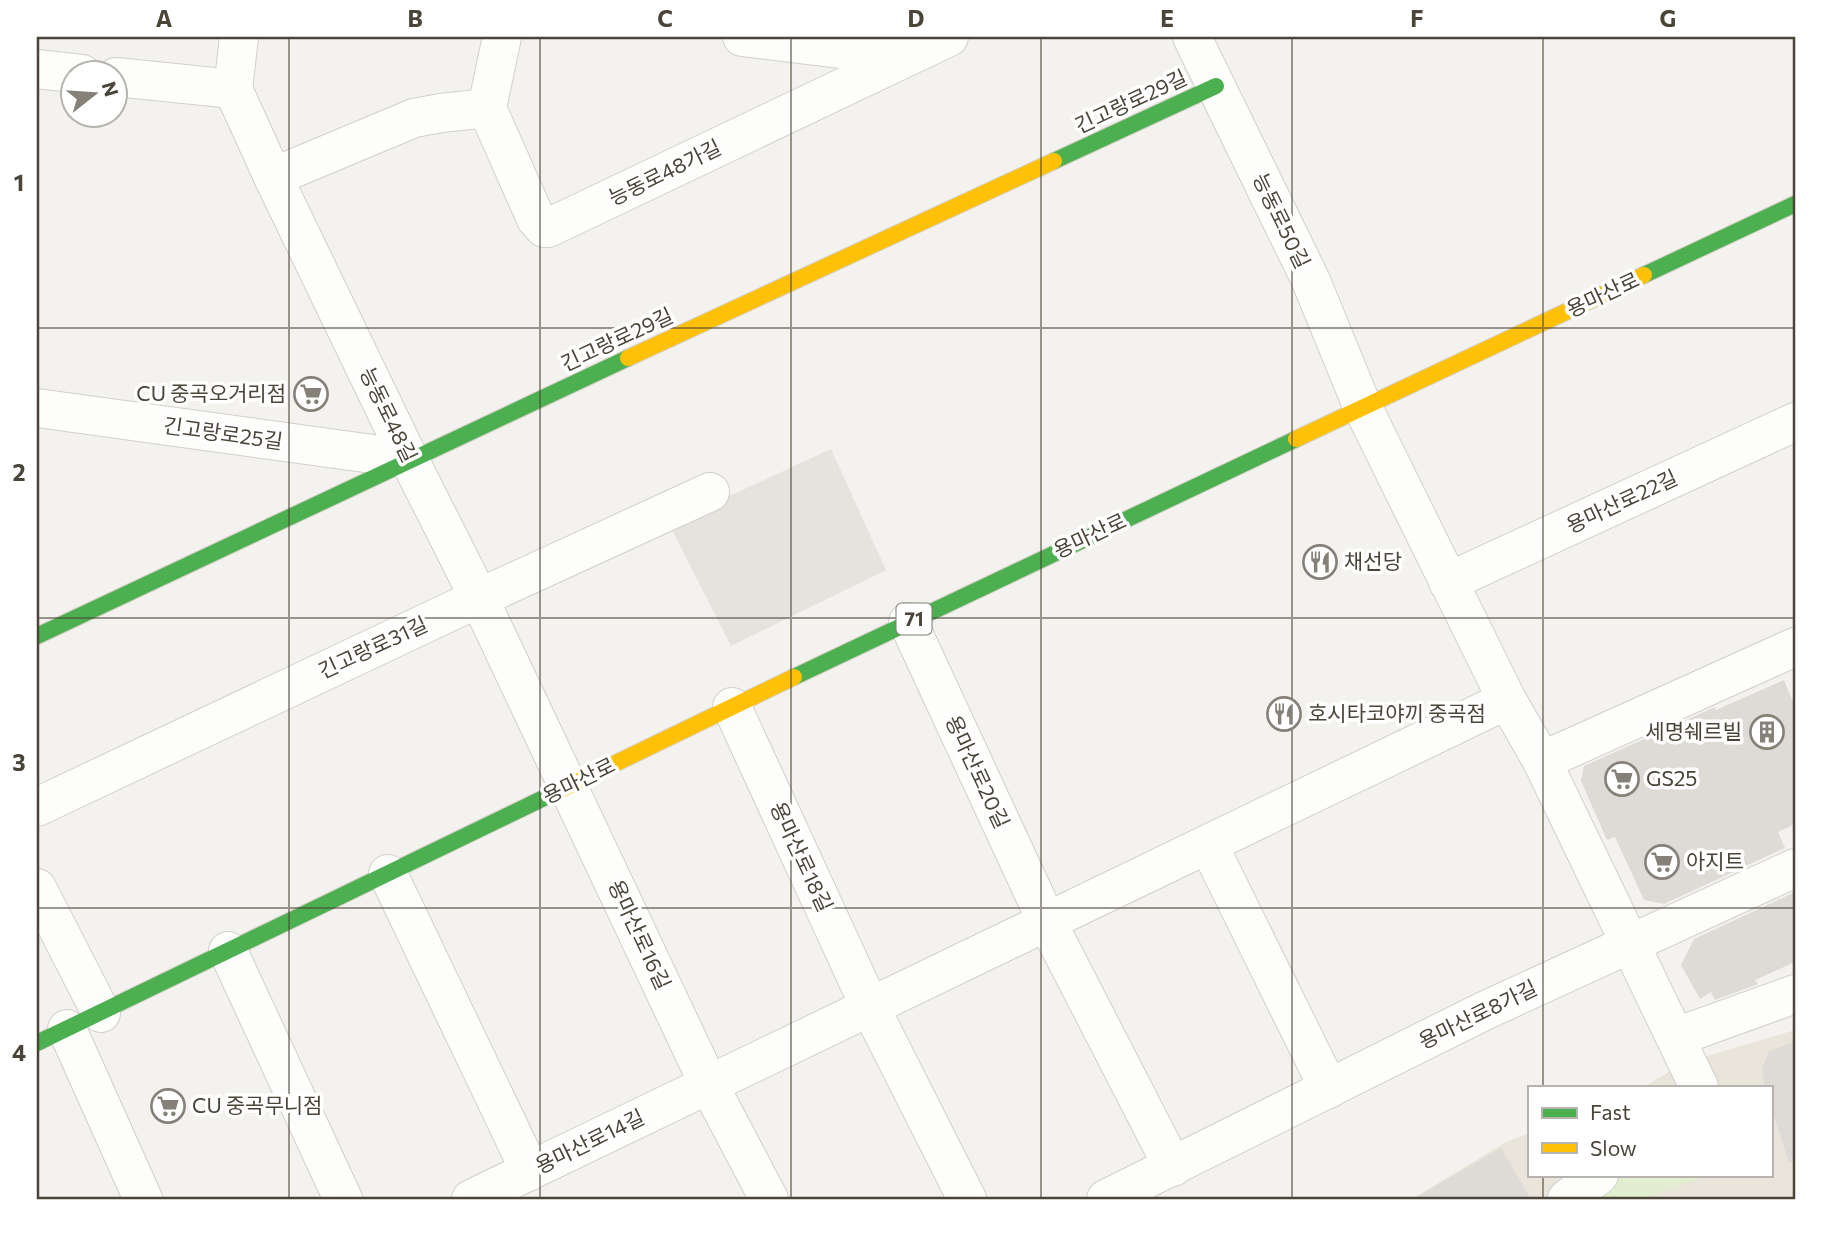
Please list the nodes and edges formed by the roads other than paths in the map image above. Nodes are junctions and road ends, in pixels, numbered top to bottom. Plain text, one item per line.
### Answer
1 (239, 37) edge
2 (502, 37) edge
3 (742, 37) edge
4 (949, 37) edge
5 (1192, 37) edge
6 (905, 57) junction
7 (37, 69) edge
8 (60, 72) edge
9 (130, 78) edge
10 (1216, 86) junction
11 (233, 89) junction
12 (487, 108) junction
13 (272, 177) junction
14 (1795, 204) edge
15 (1363, 408) junction
16 (54, 411) edge
17 (1795, 422) edge
18 (37, 430) edge
19 (409, 459) junction
20 (710, 492) dead end
21 (1448, 582) junction
22 (479, 598) junction
23 (908, 622) junction
24 (37, 636) edge
25 (1795, 647) edge
26 (1507, 700) junction
27 (732, 707) junction
28 (1542, 761) junction
29 (569, 786) junction
30 (37, 807) edge
31 (1208, 844) junction
32 (1795, 868) edge
33 (388, 874) junction
34 (37, 888) edge
35 (1047, 922) junction
36 (1629, 943) junction
37 (228, 951) junction
38 (1795, 994) edge
39 (870, 1007) junction
40 (101, 1013) junction
41 (52, 1036) edge
42 (1675, 1037) junction
43 (709, 1085) junction
44 (1699, 1086) edge
45 (1329, 1089) junction
46 (1173, 1167) junction
47 (530, 1171) junction
48 (1598, 1176) edge
49 (143, 1199) edge
50 (343, 1199) edge
51 (471, 1199) edge
52 (769, 1199) edge
53 (967, 1199) edge
54 (1106, 1199) edge
55 (1567, 1199) edge

1 - 11 street
2 - 12 street
3 - 6 street
4 - 6 street, 능동로48가길
5 - 10 street, 능동로50길
6 - 12 street, 능동로48가길
7 - 8 street
9 - 11 street
10 - 15 street, 능동로50길
10 - 19 main road, 긴고랑로29길
11 - 13 street, 능동로48길
12 - 13 street
13 - 19 street, 능동로48길
14 - 15 main road, 용마산로 / 71
15 - 21 street
15 - 23 main road, 용마산로 / 71
16 - 18 street
16 - 19 street, 긴고랑로25길
17 - 21 street, 용마산로22길
19 - 22 street, 능동로48길
19 - 24 main road, 긴고랑로29길
20 - 22 street, 긴고랑로31길
21 - 26 street
22 - 29 street, 능동로48길
22 - 30 street, 긴고랑로31길
23 - 27 main road, 용마산로 / 71
23 - 35 street, 용마산로20길
25 - 28 street
26 - 28 street
26 - 31 street
27 - 29 main road, 용마산로 / 71
27 - 39 street, 용마산로18길
28 - 36 street
29 - 33 main road, 용마산로 / 71
29 - 43 street, 용마산로16길
31 - 35 street
31 - 45 street
32 - 36 street
33 - 37 main road, 용마산로 / 71
33 - 47 street
34 - 40 street
35 - 39 street
35 - 46 street, 용마산로20길
36 - 42 street
36 - 45 street, 용마산로8가길
37 - 40 main road, 용마산로 / 71
37 - 50 street
38 - 42 street
39 - 43 street
39 - 53 street, 용마산로18길
40 - 41 main road, 용마산로 / 71
41 - 49 street
42 - 44 street
43 - 47 street, 용마산로14길
43 - 52 street, 용마산로16길
45 - 46 street, 용마산로8가길
46 - 54 street, 용마산로8가길
47 - 51 street, 용마산로14길
48 - 55 street

